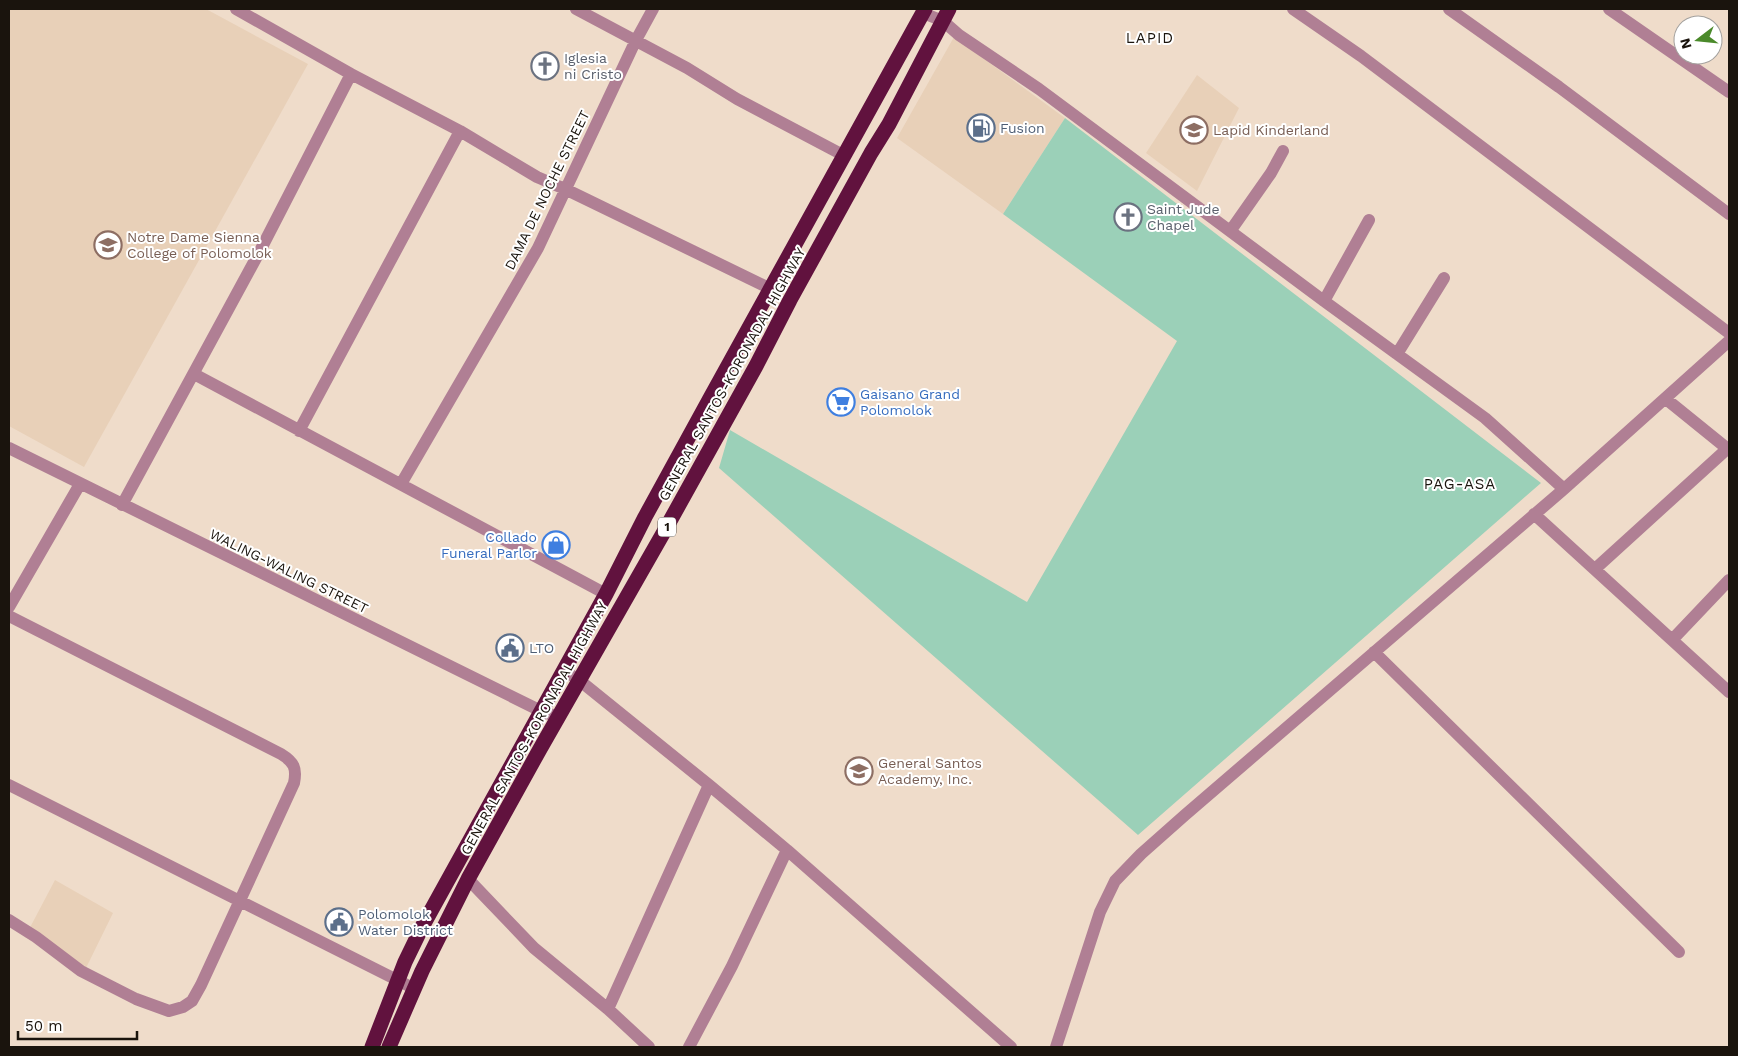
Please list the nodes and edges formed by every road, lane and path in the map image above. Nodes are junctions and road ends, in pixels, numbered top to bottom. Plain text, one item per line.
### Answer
1 (236, 9) edge
2 (576, 9) edge
3 (653, 9) edge
4 (1293, 9) edge
5 (1449, 9) edge
6 (1609, 9) edge
7 (924, 11) edge
8 (946, 15) edge
9 (635, 42) junction
10 (351, 74) junction
11 (1729, 92) edge
12 (460, 131) junction
13 (1283, 151) dead end
14 (843, 155) junction
15 (565, 189) junction
16 (1729, 214) edge
17 (1369, 220) dead end
18 (1231, 230) junction
19 (1444, 278) dead end
20 (771, 289) junction
21 (1324, 301) junction
22 (1729, 333) edge
23 (1729, 341) edge
24 (1397, 354) junction
25 (194, 374) junction
26 (1666, 398) junction
27 (298, 431) junction
28 (9, 448) edge
29 (1728, 450) edge
30 (80, 484) junction
31 (400, 484) junction
32 (1564, 488) junction
33 (122, 505) junction
34 (1534, 514) junction
35 (1595, 569) junction
36 (1729, 580) edge
37 (606, 594) junction
38 (9, 607) edge
39 (9, 616) edge
40 (1672, 640) junction
41 (1374, 652) junction
42 (563, 670) junction
43 (579, 680) junction
44 (1729, 692) edge
45 (541, 711) junction
46 (558, 717) junction
47 (9, 785) edge
48 (710, 785) junction
49 (787, 850) junction
50 (468, 879) junction
51 (239, 901) junction
52 (9, 920) edge
53 (1679, 952) dead end
54 (399, 981) junction
55 (414, 988) junction
56 (608, 1009) junction
57 (372, 1047) edge
58 (389, 1047) edge
59 (649, 1047) edge
60 (689, 1047) edge
61 (1011, 1047) edge
62 (1056, 1047) edge

1 - 10 street
2 - 9 street
3 - 9 street, DAMA DE NOCHE STREET
4 - 22 street
5 - 16 street
6 - 11 street
7 - 8 street
7 - 14 highway, GENERAL SANTOS-KORONADAL HIGHWAY / 1
8 - 18 street
8 - 43 highway, GENERAL SANTOS-KORONADAL HIGHWAY / 1
9 - 14 street
9 - 15 street, DAMA DE NOCHE STREET
10 - 12 street
10 - 25 street
12 - 15 street
12 - 27 street
13 - 18 street
14 - 20 highway, GENERAL SANTOS-KORONADAL HIGHWAY / 1
15 - 20 street
15 - 31 street, DAMA DE NOCHE STREET
17 - 21 street
18 - 21 street
19 - 24 street
20 - 37 highway, GENERAL SANTOS-KORONADAL HIGHWAY / 1
21 - 24 street
23 - 26 street
24 - 32 street
25 - 27 street
25 - 33 street
26 - 29 street
26 - 32 street
27 - 31 street
28 - 30 street, WALING-WALING STREET
29 - 35 street
30 - 33 street, WALING-WALING STREET
30 - 38 street
31 - 37 street
32 - 34 street
33 - 45 street, WALING-WALING STREET
34 - 35 street
34 - 41 street
35 - 40 street
36 - 40 street
37 - 42 highway, GENERAL SANTOS-KORONADAL HIGHWAY / 1
39 - 51 street
40 - 44 street
41 - 53 street
41 - 62 street
42 - 43 street
42 - 45 highway, GENERAL SANTOS-KORONADAL HIGHWAY / 1
43 - 46 highway, GENERAL SANTOS-KORONADAL HIGHWAY / 1
43 - 48 street
45 - 46 street, WALING-WALING STREET
45 - 54 highway, GENERAL SANTOS-KORONADAL HIGHWAY / 1
46 - 50 highway, GENERAL SANTOS-KORONADAL HIGHWAY / 1
47 - 51 street
48 - 49 street
48 - 56 street
49 - 60 street
49 - 61 street
50 - 55 highway, GENERAL SANTOS-KORONADAL HIGHWAY / 1
50 - 56 street
51 - 52 street
51 - 54 street
54 - 55 street
54 - 57 highway, GENERAL SANTOS-KORONADAL HIGHWAY / 1
55 - 58 highway, GENERAL SANTOS-KORONADAL HIGHWAY / 1
56 - 59 street

